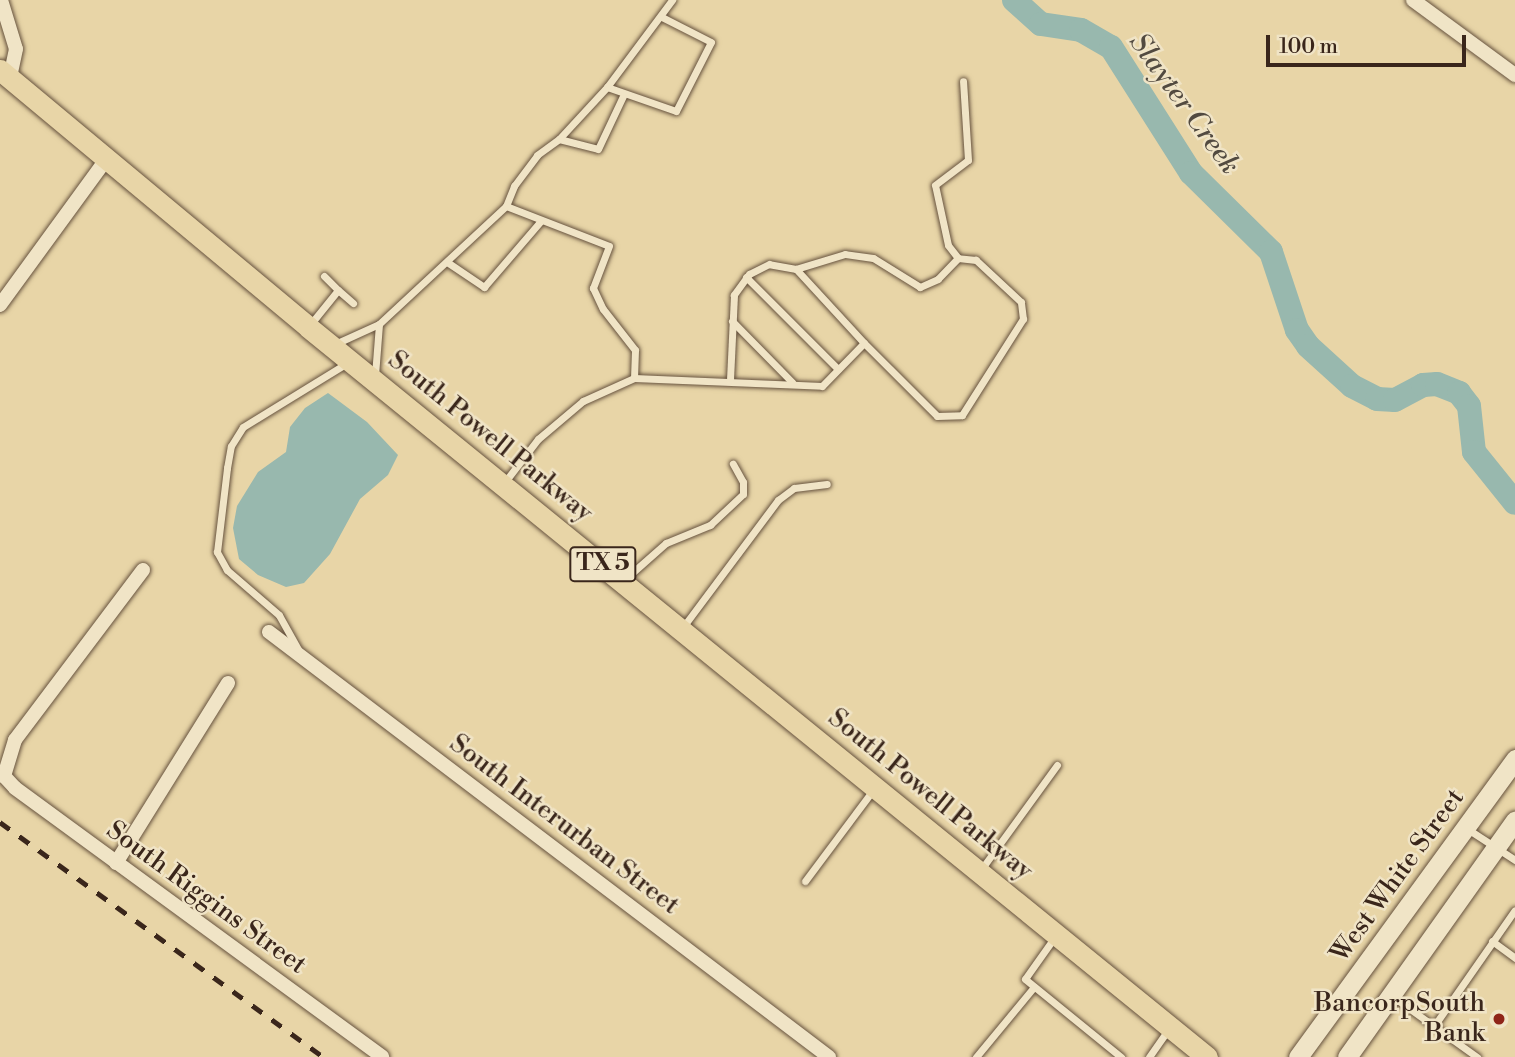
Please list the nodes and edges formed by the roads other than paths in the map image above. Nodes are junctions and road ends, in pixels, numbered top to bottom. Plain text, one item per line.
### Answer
1 (1, 0) edge
2 (672, 0) edge
3 (1413, 0) edge
4 (662, 17) junction
5 (5, 74) edge
6 (1515, 75) edge
7 (963, 81) dead end
8 (607, 87) junction
9 (624, 94) junction
10 (559, 139) junction
11 (108, 157) junction
12 (506, 206) junction
13 (540, 222) junction
14 (958, 258) junction
15 (447, 262) junction
16 (796, 268) junction
17 (324, 276) dead end
18 (747, 277) junction
19 (338, 290) junction
20 (353, 303) dead end
21 (0, 305) edge
22 (732, 321) junction
23 (379, 324) junction
24 (308, 327) junction
25 (864, 343) junction
26 (334, 345) junction
27 (350, 360) junction
28 (838, 369) junction
29 (634, 378) junction
30 (375, 380) junction
31 (730, 380) junction
32 (793, 383) junction
33 (733, 464) dead end
34 (504, 484) junction
35 (827, 484) dead end
36 (143, 570) dead end
37 (624, 580) junction
38 (683, 628) junction
39 (269, 632) dead end
40 (302, 657) junction
41 (228, 683) dead end
42 (1515, 759) edge
43 (1057, 765) dead end
44 (875, 787) junction
45 (1515, 821) edge
46 (1465, 827) junction
47 (1496, 848) junction
48 (1515, 860) edge
49 (116, 863) junction
50 (980, 872) junction
51 (805, 881) dead end
52 (1515, 909) edge
53 (1056, 934) junction
54 (1493, 941) junction
55 (1515, 958) edge
56 (1034, 987) junction
57 (1390, 996) junction
58 (1434, 1026) junction
59 (1170, 1027) junction
60 (383, 1057) edge
61 (829, 1057) edge
62 (976, 1057) edge
63 (1121, 1057) edge
64 (1149, 1057) edge
65 (1207, 1057) edge
66 (1298, 1057) edge
67 (1347, 1057) edge
68 (1477, 1057) edge

1 - 5 street
2 - 4 lane
3 - 6 street
4 - 8 lane
4 - 9 lane
5 - 11 main road, South Powell Parkway / TX 5
7 - 14 lane
8 - 9 lane
8 - 10 lane
9 - 10 lane
10 - 12 lane
11 - 21 street
11 - 24 main road, South Powell Parkway / TX 5
12 - 13 lane
12 - 15 lane
13 - 15 lane
13 - 29 lane
14 - 16 lane
14 - 25 lane
15 - 23 lane
16 - 18 lane
16 - 25 lane
17 - 19 lane
18 - 22 lane
18 - 28 lane
19 - 20 lane
19 - 24 lane
22 - 31 lane
22 - 32 lane
23 - 26 lane
23 - 30 lane
24 - 26 main road, South Powell Parkway / TX 5
25 - 28 lane
26 - 27 main road, South Powell Parkway / TX 5
27 - 30 main road, South Powell Parkway / TX 5
27 - 40 lane
28 - 32 lane
29 - 31 lane
29 - 34 lane
30 - 34 main road, South Powell Parkway / TX 5
31 - 32 lane
33 - 37 lane
34 - 37 main road, South Powell Parkway / TX 5
35 - 38 lane
36 - 49 street, South Riggins Street
37 - 38 main road, South Powell Parkway / TX 5
38 - 44 main road, South Powell Parkway / TX 5
39 - 40 street, South Interurban Street
40 - 61 street, South Interurban Street
41 - 49 street
42 - 46 main road, West White Street
43 - 50 lane
44 - 50 main road, South Powell Parkway / TX 5
44 - 51 lane
45 - 47 main road
46 - 47 lane
46 - 66 main road, West White Street
47 - 48 lane
47 - 57 main road
49 - 60 street, South Riggins Street
50 - 53 main road, South Powell Parkway / TX 5
52 - 54 lane
53 - 56 lane
53 - 59 main road, South Powell Parkway / TX 5
54 - 55 lane
54 - 58 lane
56 - 62 lane
56 - 63 lane
57 - 58 lane
57 - 67 main road
58 - 68 lane
59 - 64 lane
59 - 65 main road, South Powell Parkway / TX 5

